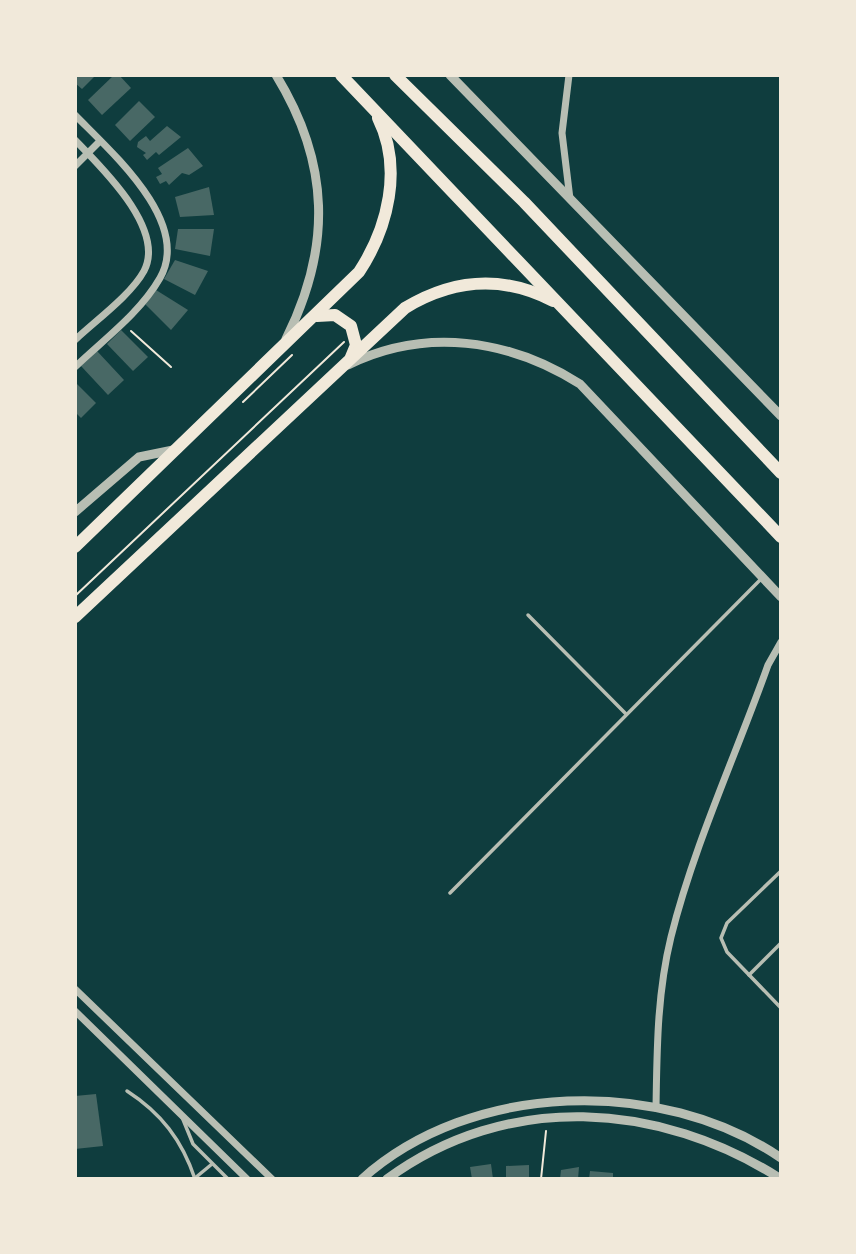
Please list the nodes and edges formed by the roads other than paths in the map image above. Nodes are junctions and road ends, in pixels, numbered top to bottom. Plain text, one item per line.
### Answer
1 (276, 75) edge
2 (341, 75) edge
3 (395, 75) edge
4 (450, 75) edge
5 (569, 75) edge
6 (375, 111) junction
7 (75, 115) edge
8 (89, 129) junction
9 (76, 141) edge
10 (100, 141) junction
11 (88, 153) junction
12 (75, 166) edge
13 (570, 200) junction
14 (567, 310) junction
15 (317, 316) junction
16 (75, 340) edge
17 (279, 352) junction
18 (351, 357) junction
19 (75, 367) edge
20 (337, 370) junction
21 (781, 416) edge
22 (180, 448) junction
23 (781, 473) edge
24 (75, 512) edge
25 (781, 537) edge
26 (75, 547) edge
27 (763, 577) junction
28 (781, 597) edge
29 (528, 615) dead end
30 (75, 617) edge
31 (781, 642) edge
32 (626, 714) junction
33 (781, 871) edge
34 (450, 893) dead end
35 (781, 943) edge
36 (749, 975) junction
37 (75, 989) edge
38 (781, 1008) edge
39 (75, 1011) edge
40 (127, 1091) dead end
41 (656, 1108) junction
42 (182, 1115) junction
43 (234, 1144) junction
44 (224, 1154) junction
45 (781, 1158) edge
46 (212, 1164) junction
47 (195, 1178) edge
48 (228, 1179) edge
49 (247, 1179) edge
50 (272, 1179) edge
51 (362, 1179) edge
52 (387, 1179) edge
53 (781, 1179) edge

1 - 17 street
2 - 6 highway
3 - 23 highway
4 - 13 street
5 - 13 street
6 - 14 highway
6 - 15 highway
7 - 8 street
8 - 9 street
8 - 10 street
9 - 11 street
10 - 11 street
10 - 19 street
11 - 12 street
11 - 16 street
13 - 21 street
14 - 18 highway
14 - 25 highway
15 - 17 highway
15 - 18 highway
17 - 22 highway
18 - 20 highway
20 - 27 street
20 - 30 highway
22 - 24 street
22 - 26 highway
27 - 28 street
27 - 32 lane
29 - 32 lane
31 - 41 street
32 - 34 lane
33 - 36 lane
35 - 36 lane
36 - 38 lane
37 - 43 street
39 - 42 street
40 - 47 lane
41 - 45 street
41 - 51 street
42 - 44 street
42 - 46 lane
43 - 44 street
43 - 50 street
44 - 49 street
46 - 47 lane
46 - 48 lane
52 - 53 street

